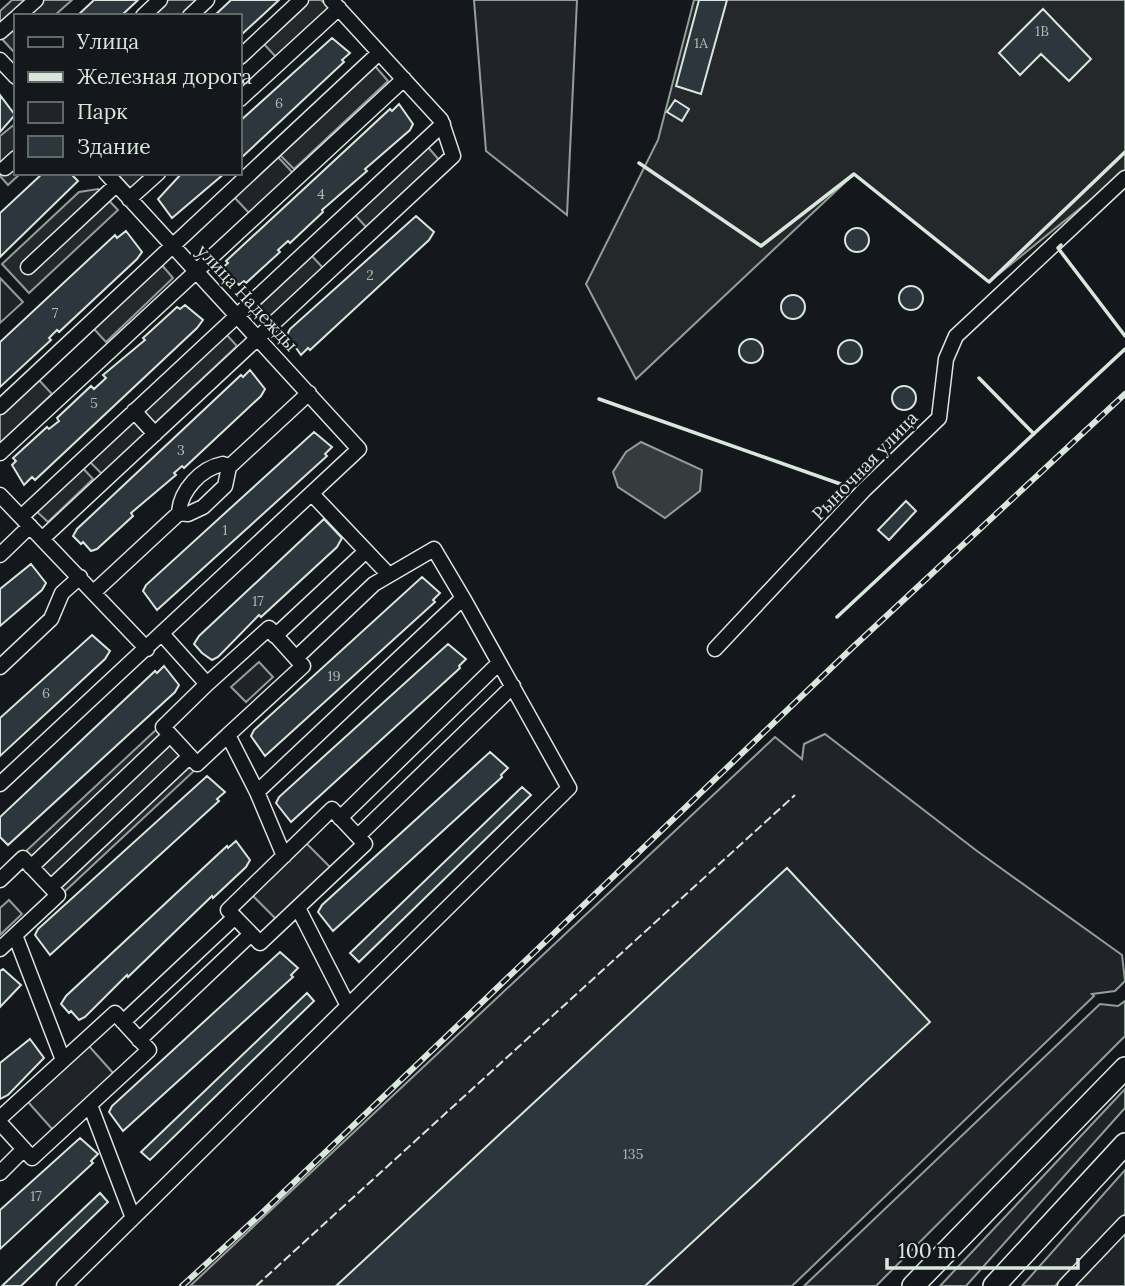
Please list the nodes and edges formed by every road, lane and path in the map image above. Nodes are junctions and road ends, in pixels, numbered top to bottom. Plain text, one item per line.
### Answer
1 (36, 0) edge
2 (160, 0) edge
3 (206, 0) edge
4 (301, 0) edge
5 (335, 4) edge
6 (20, 14) edge
7 (145, 14) edge
8 (192, 14) edge
9 (14, 20) edge
10 (0, 32) edge
11 (379, 52) junction
12 (242, 55) edge
13 (0, 60) edge
14 (14, 75) edge
15 (404, 79) junction
16 (242, 97) edge
17 (443, 124) junction
18 (156, 175) edge
19 (112, 177) edge
20 (1125, 178) edge
21 (129, 199) junction
22 (173, 245) junction
23 (28, 267) dead end
24 (195, 270) junction
25 (237, 316) junction
26 (258, 338) junction
27 (309, 393) junction
28 (0, 407) edge
29 (134, 411) junction
30 (155, 434) junction
31 (0, 453) edge
32 (229, 467) junction
33 (312, 494) junction
34 (0, 495) edge
35 (179, 513) junction
36 (26, 521) junction
37 (43, 538) junction
38 (366, 551) junction
39 (0, 555) edge
40 (389, 575) junction
41 (80, 577) junction
42 (95, 592) junction
43 (463, 598) junction
44 (163, 635) junction
45 (275, 636) junction
46 (147, 649) junction
47 (715, 649) dead end
48 (296, 658) junction
49 (499, 663) junction
50 (0, 667) edge
51 (207, 684) junction
52 (513, 686) junction
53 (170, 735) junction
54 (228, 735) junction
55 (190, 756) junction
56 (0, 784) edge
57 (257, 793) junction
58 (340, 818) junction
59 (358, 836) junction
60 (284, 856) junction
61 (32, 867) junction
62 (0, 880) edge
63 (51, 887) junction
64 (298, 908) junction
65 (235, 917) junction
66 (251, 934) junction
67 (15, 935) junction
68 (0, 949) edge
69 (348, 1006) junction
70 (123, 1022) junction
71 (139, 1040) junction
72 (63, 1060) junction
73 (1125, 1068) edge
74 (90, 1105) junction
75 (1, 1126) edge
76 (1125, 1144) edge
77 (24, 1149) junction
78 (1125, 1156) edge
79 (0, 1173) edge
80 (1083, 1189) junction
81 (133, 1218) junction
82 (1050, 1223) junction
83 (1125, 1223) edge
84 (64, 1286) edge
85 (913, 1286) edge
86 (994, 1286) edge
87 (1006, 1286) edge
88 (1065, 1286) edge

1 - 6 street
2 - 7 street
3 - 8 street
4 - 12 street
5 - 11 street
5 - 16 street
9 - 10 street
11 - 15 street
11 - 22 street
13 - 14 street
15 - 17 street
15 - 24 street
17 - 25 street
17 - 26 street
18 - 21 street
19 - 21 street, улица Надежды
19 - 23 street
20 - 47 street, Рыночная улица
21 - 22 street, улица Надежды
22 - 24 street, улица Надежды
22 - 28 street
24 - 25 street, улица Надежды
24 - 31 street
25 - 26 street, улица Надежды
25 - 29 street
26 - 27 street, улица Надежды
26 - 30 street
27 - 32 street
27 - 33 street, улица Надежды
29 - 30 street
29 - 36 street
30 - 37 street
32 - 35 street
32 - 35 street
33 - 38 street
33 - 44 street
34 - 36 street
35 - 42 street
36 - 37 street
36 - 39 street
37 - 41 street
38 - 40 street
38 - 45 street
40 - 43 street
40 - 48 street
41 - 42 street
41 - 50 street
42 - 46 street
43 - 49 street
43 - 57 street
44 - 46 street
44 - 51 street
45 - 48 street
45 - 51 street
46 - 56 street
48 - 54 street
49 - 52 street
49 - 58 street
51 - 53 street
52 - 59 street
52 - 69 street
53 - 55 street
53 - 61 street
54 - 55 street
54 - 57 street
55 - 63 street
57 - 60 street
58 - 59 street
58 - 60 street
59 - 64 street
60 - 65 street
61 - 62 street
61 - 63 street
63 - 67 street
64 - 66 street
64 - 69 street
65 - 66 street
65 - 70 street
66 - 71 street
67 - 68 street
67 - 72 street
69 - 81 street
70 - 71 street
70 - 72 street
71 - 74 street
72 - 75 street
73 - 85 highway
74 - 77 street
74 - 81 street
75 - 77 street
76 - 80 highway
77 - 79 street
78 - 80 street
80 - 82 highway
81 - 84 street
82 - 86 highway
82 - 87 street
83 - 88 street

